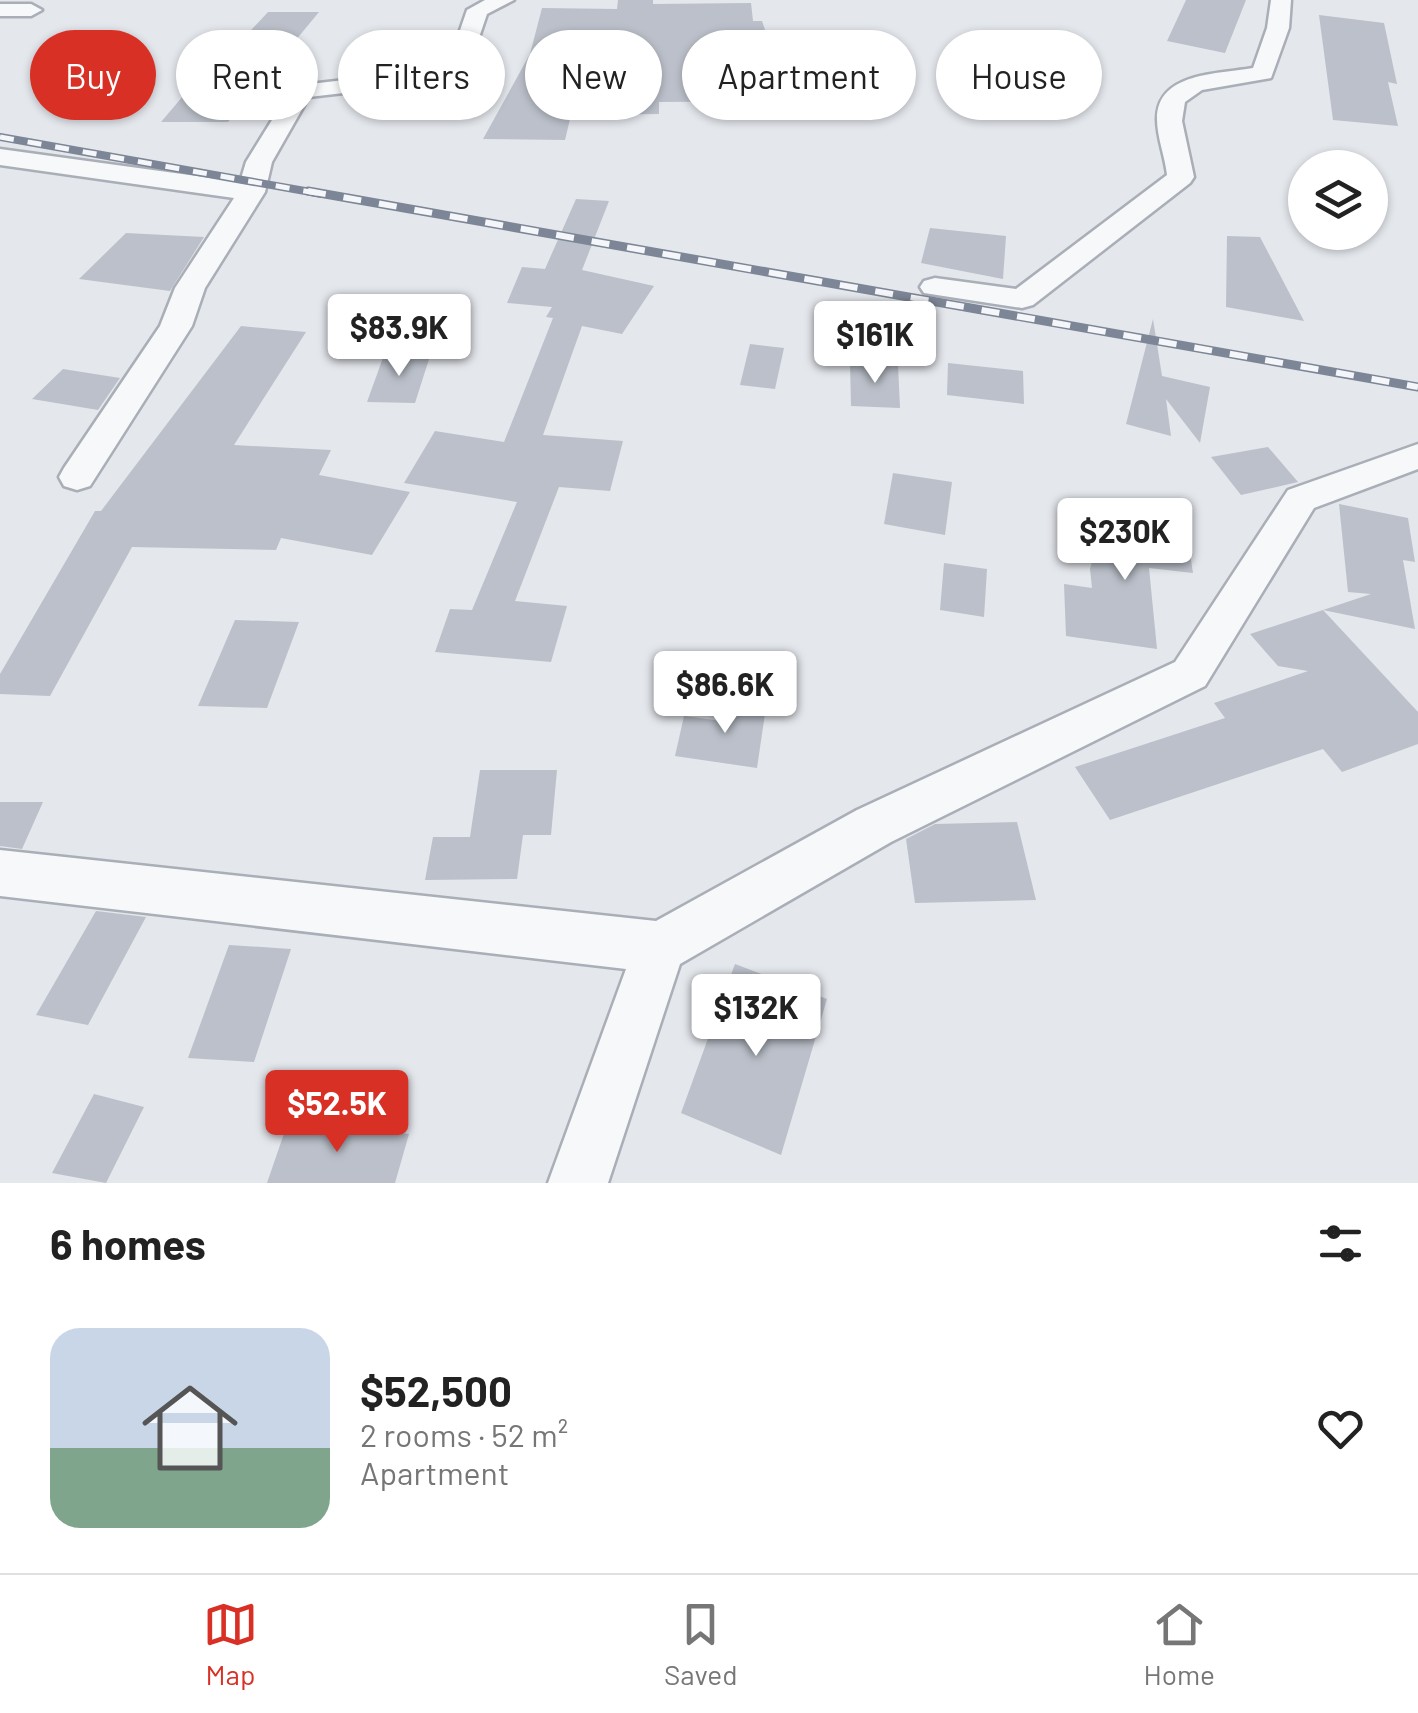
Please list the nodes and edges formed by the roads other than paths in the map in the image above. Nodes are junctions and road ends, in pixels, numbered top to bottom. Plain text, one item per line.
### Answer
1 (504, 0) edge
2 (1281, 0) edge
3 (0, 10) edge
4 (31, 10) dead end
5 (0, 156) edge
6 (251, 192) junction
7 (935, 287) dead end
8 (1418, 456) edge
9 (77, 477) dead end
10 (0, 872) edge
11 (660, 947) junction
12 (578, 1183) edge

1 - 6 street
2 - 7 street
3 - 4 street
5 - 6 street
6 - 9 street
8 - 11 street
10 - 11 street
11 - 12 street

